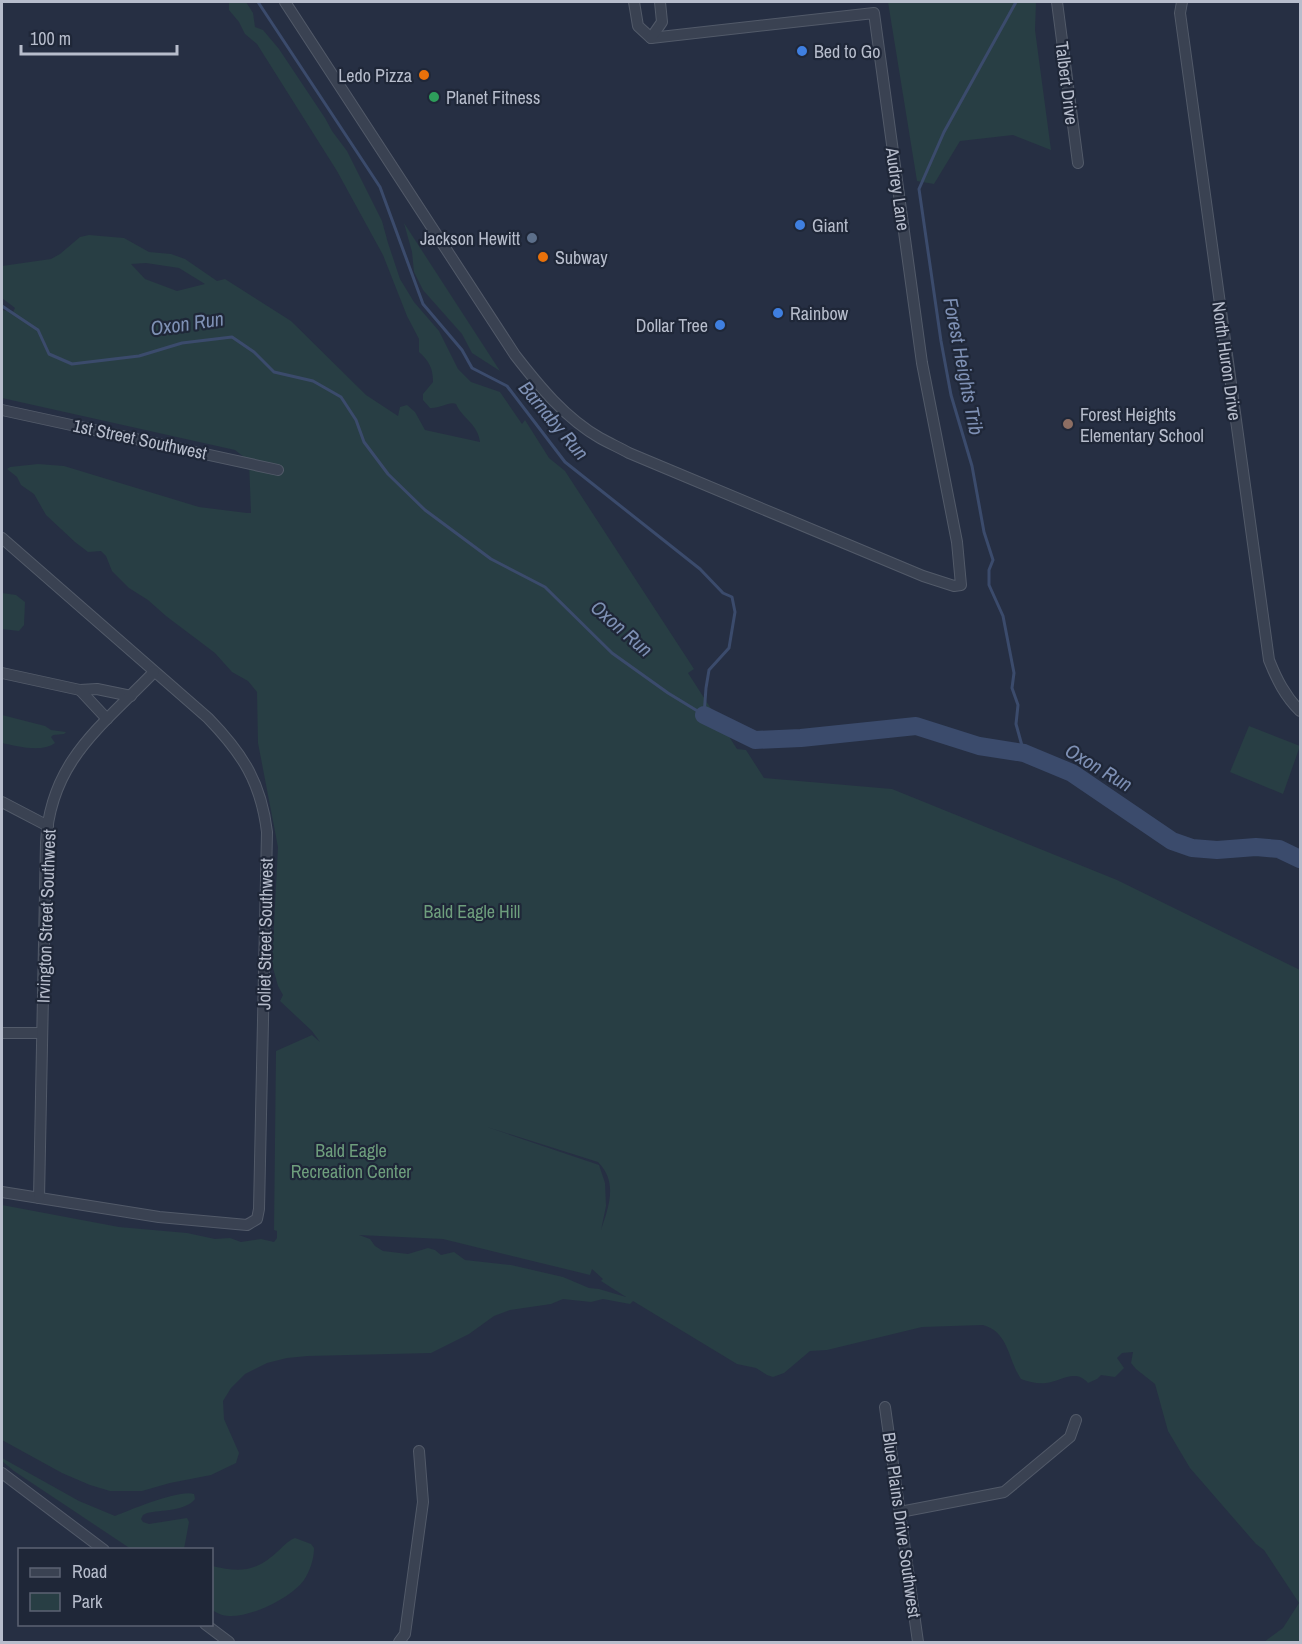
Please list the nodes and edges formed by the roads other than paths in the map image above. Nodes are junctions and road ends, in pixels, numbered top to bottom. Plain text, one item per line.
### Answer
1 (285, 2) edge
2 (634, 2) edge
3 (660, 2) edge
4 (1057, 2) edge
5 (1182, 2) edge
6 (651, 38) junction
7 (1078, 164) dead end
8 (2, 410) edge
9 (278, 470) dead end
10 (2, 538) edge
11 (154, 672) junction
12 (2, 673) edge
13 (80, 690) junction
14 (131, 696) junction
15 (1300, 711) edge
16 (107, 719) junction
17 (2, 802) edge
18 (48, 826) junction
19 (2, 1033) edge
20 (42, 1034) junction
21 (2, 1192) edge
22 (39, 1198) junction
23 (885, 1407) dead end
24 (1076, 1420) dead end
25 (419, 1451) dead end
26 (2, 1473) edge
27 (900, 1512) junction
28 (101, 1548) edge
29 (208, 1626) edge
30 (229, 1642) edge
31 (399, 1642) edge
32 (918, 1642) edge

1 - 6 street, Audrey Lane
2 - 6 street
3 - 6 street
4 - 7 street, Talbert Drive
5 - 15 street, North Huron Drive
8 - 9 street, 1st Street Southwest
10 - 11 street, Joliet Street Southwest
11 - 14 street, Irvington Street Southwest
11 - 22 street, Joliet Street Southwest
12 - 13 street
13 - 14 street
13 - 16 street
14 - 16 street, Irvington Street Southwest
16 - 18 street, Irvington Street Southwest
17 - 18 street
18 - 20 street, Irvington Street Southwest
19 - 20 street
20 - 22 street, Irvington Street Southwest
21 - 22 street
23 - 27 street, Blue Plains Drive Southwest
24 - 27 street
25 - 31 street
26 - 28 street
27 - 32 street, Blue Plains Drive Southwest
29 - 30 street

